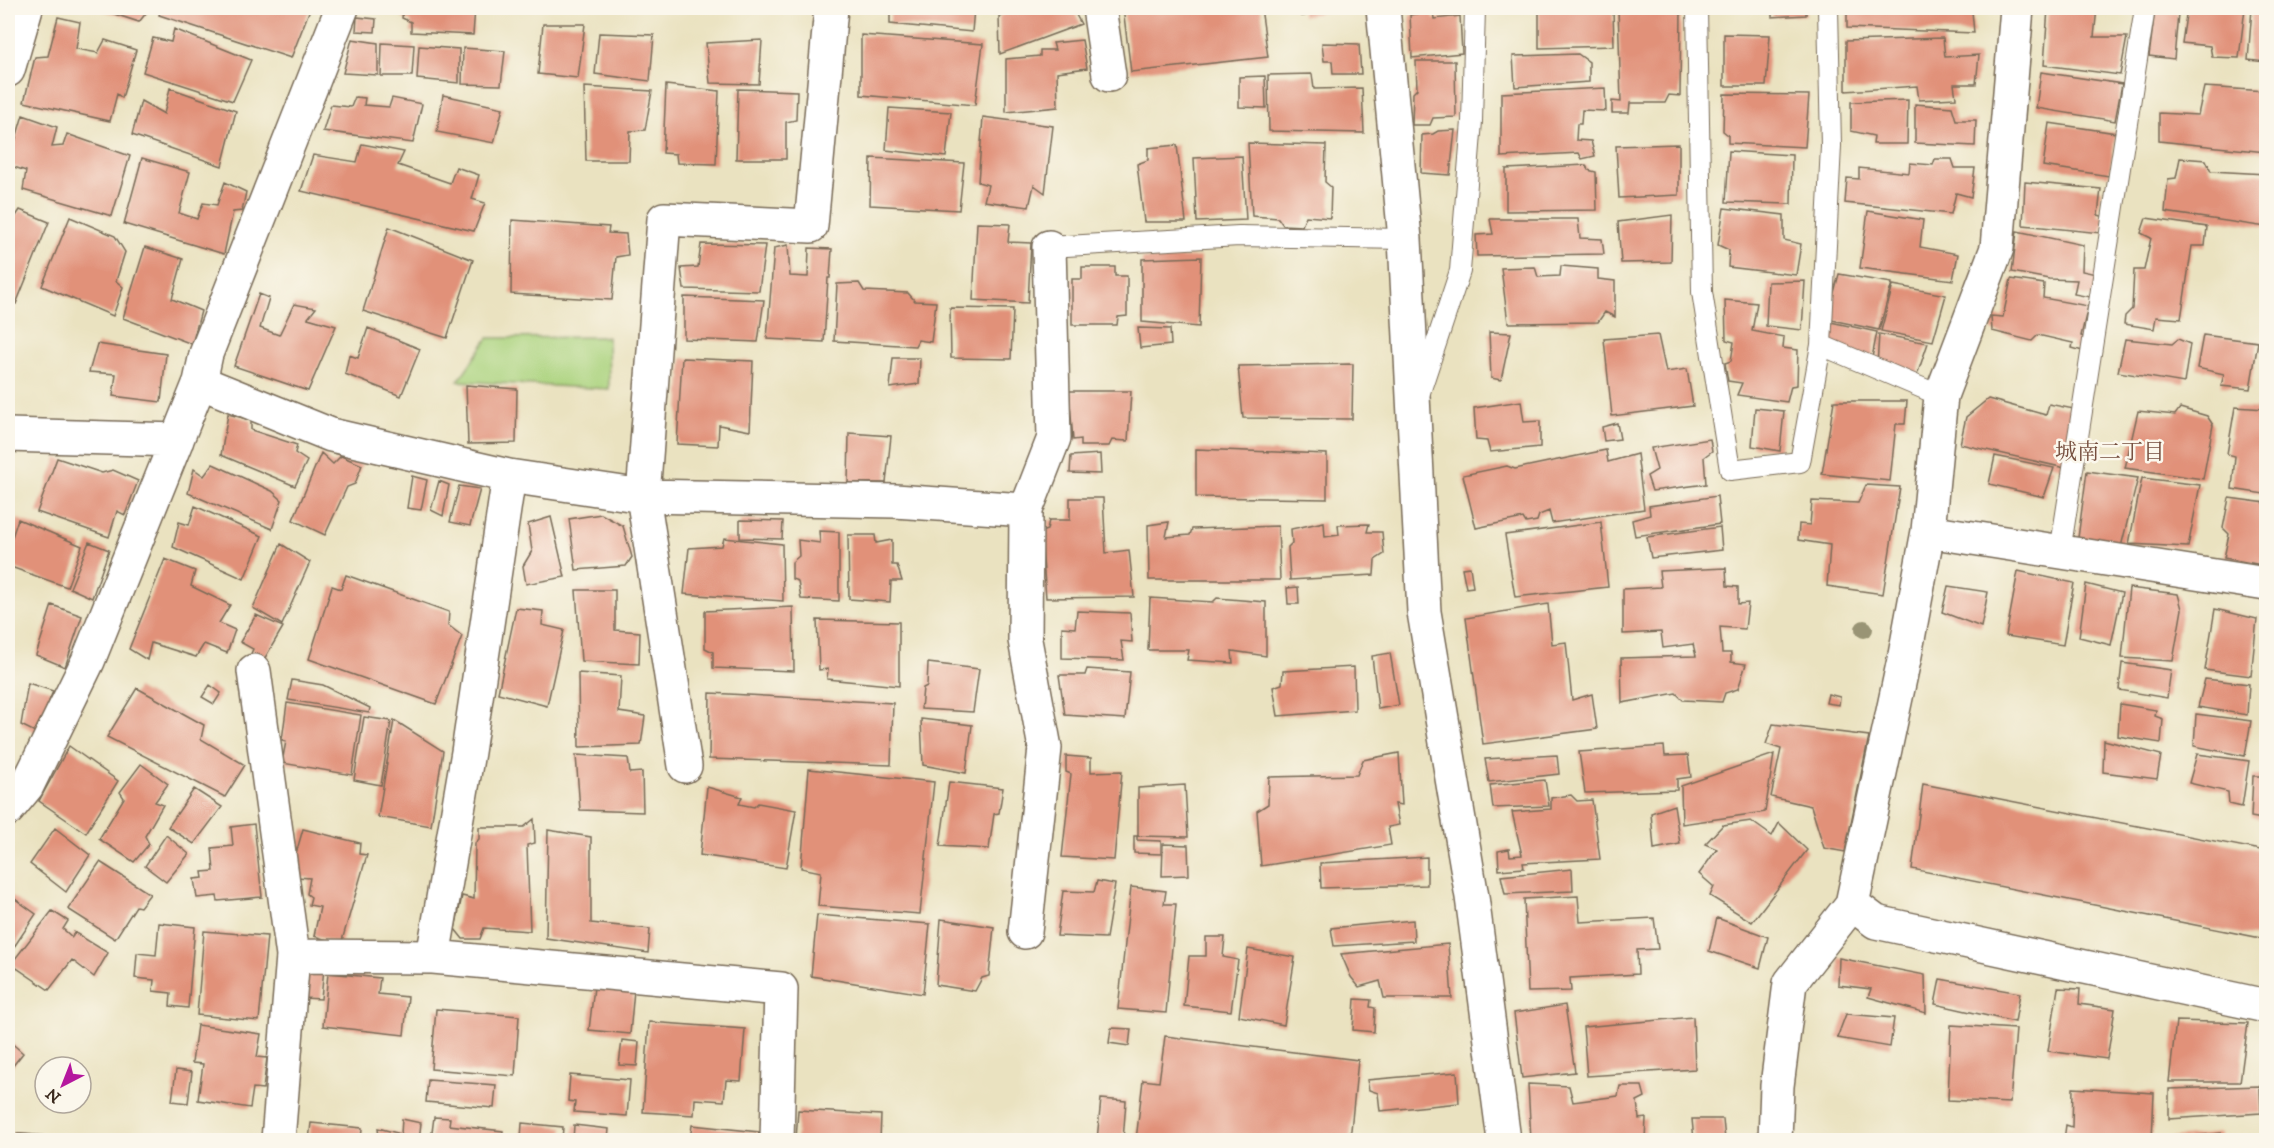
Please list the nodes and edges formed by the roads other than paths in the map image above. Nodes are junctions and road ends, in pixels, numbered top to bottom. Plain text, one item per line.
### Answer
1 (26, 8) edge
2 (342, 8) edge
3 (831, 8) edge
4 (1099, 8) edge
5 (1383, 8) edge
6 (1476, 8) edge
7 (1697, 8) edge
8 (1827, 8) edge
9 (2017, 8) edge
10 (2145, 8) edge
11 (8, 70) edge
12 (1109, 75) dead end
13 (1405, 239) junction
14 (1049, 247) joint
15 (1821, 345) junction
16 (200, 382) junction
17 (1941, 396) junction
18 (1414, 409) junction
19 (8, 435) edge
20 (177, 440) junction
21 (509, 476) junction
22 (643, 496) junction
23 (1026, 510) junction
24 (1928, 531) junction
25 (2060, 552) junction
26 (2266, 584) edge
27 (254, 671) dead end
28 (685, 765) dead end
29 (8, 809) edge
30 (1852, 904) junction
31 (1025, 932) dead end
32 (293, 956) junction
33 (433, 957) junction
34 (2266, 1006) edge
35 (278, 1140) edge
36 (777, 1140) edge
37 (1504, 1140) edge
38 (1775, 1140) edge

1 - 11 street
2 - 16 street
3 - 22 street
4 - 12 street
5 - 13 street
6 - 18 lane
7 - 15 lane
8 - 15 lane
9 - 17 street
10 - 25 lane
13 - 14 lane
13 - 18 street
14 - 23 street
15 - 17 lane
16 - 20 street
16 - 21 street
17 - 24 street
18 - 37 street
19 - 20 street
20 - 29 street
21 - 22 street
21 - 33 street
22 - 23 street
22 - 28 street
23 - 31 street
24 - 25 street
24 - 30 street
25 - 26 street
27 - 32 street
30 - 34 street
30 - 38 street
32 - 33 street
32 - 35 street
33 - 36 street

